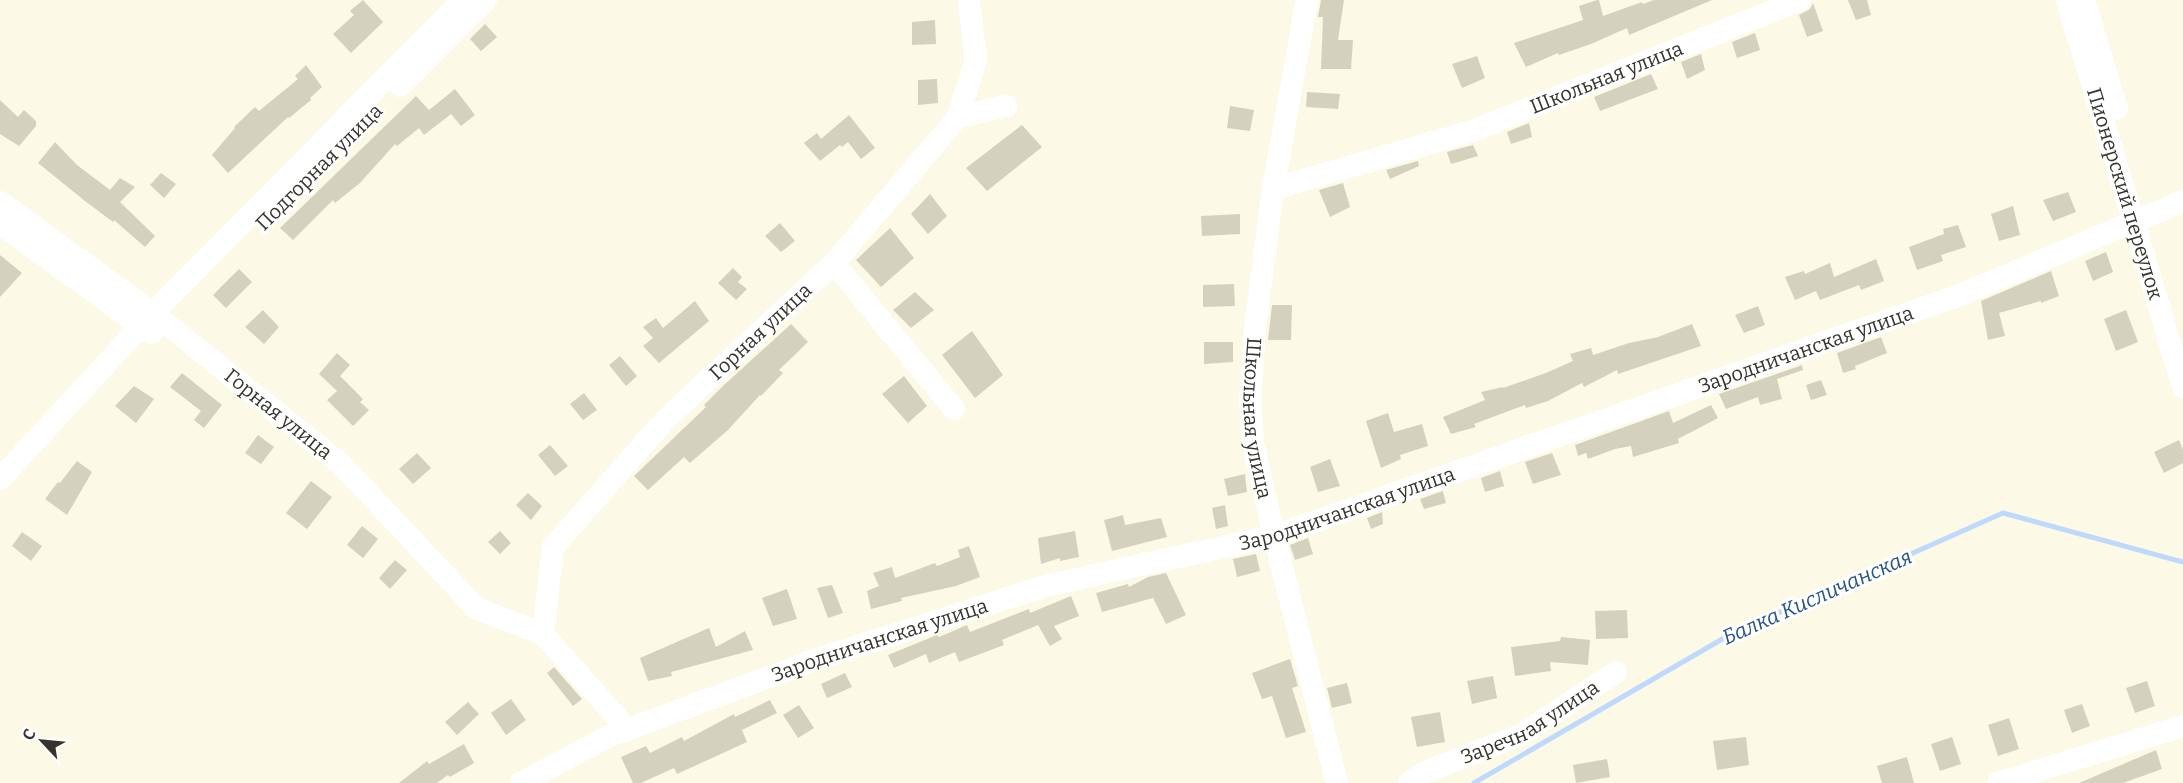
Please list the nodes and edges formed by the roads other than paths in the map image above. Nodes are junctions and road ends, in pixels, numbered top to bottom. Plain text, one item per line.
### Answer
1 (463, 0) edge
2 (486, 0) edge
3 (969, 0) edge
4 (1307, 0) edge
5 (1800, 0) edge
6 (2067, 0) edge
7 (2084, 0) edge
8 (1006, 106) dead end
9 (958, 117) junction
10 (1273, 189) junction
11 (0, 202) edge
12 (2158, 212) edge
13 (0, 224) edge
14 (840, 256) junction
15 (153, 323) junction
16 (2183, 332) edge
17 (2183, 387) edge
18 (954, 409) dead end
19 (0, 479) edge
20 (1274, 536) junction
21 (543, 634) junction
22 (1616, 672) dead end
23 (2183, 726) edge
24 (628, 730) junction
25 (521, 783) edge
26 (1338, 783) edge
27 (1409, 783) edge
28 (1998, 783) edge

1 - 15 street
2 - 15 street, Подгорная улица
3 - 9 street
4 - 10 street, Школьная улица
5 - 10 street, Школьная улица
6 - 12 street, Пионерский переулок
7 - 12 street, Пионерский переулок
8 - 9 street
9 - 14 street, Горная улица
10 - 20 street, Школьная улица
11 - 15 street, Горная улица
12 - 16 street, Пионерский переулок
12 - 17 street, Пионерский переулок
12 - 20 street, Зародничанская улица
13 - 15 street, Горная улица
14 - 18 street
14 - 21 street, Горная улица
15 - 19 street, Подгорная улица
15 - 21 street, Горная улица
20 - 24 street, Зародничанская улица
20 - 26 street, Школьная улица
21 - 24 street, Горная улица
22 - 27 street, Заречная улица
23 - 28 street
24 - 25 street, Зародничанская улица

